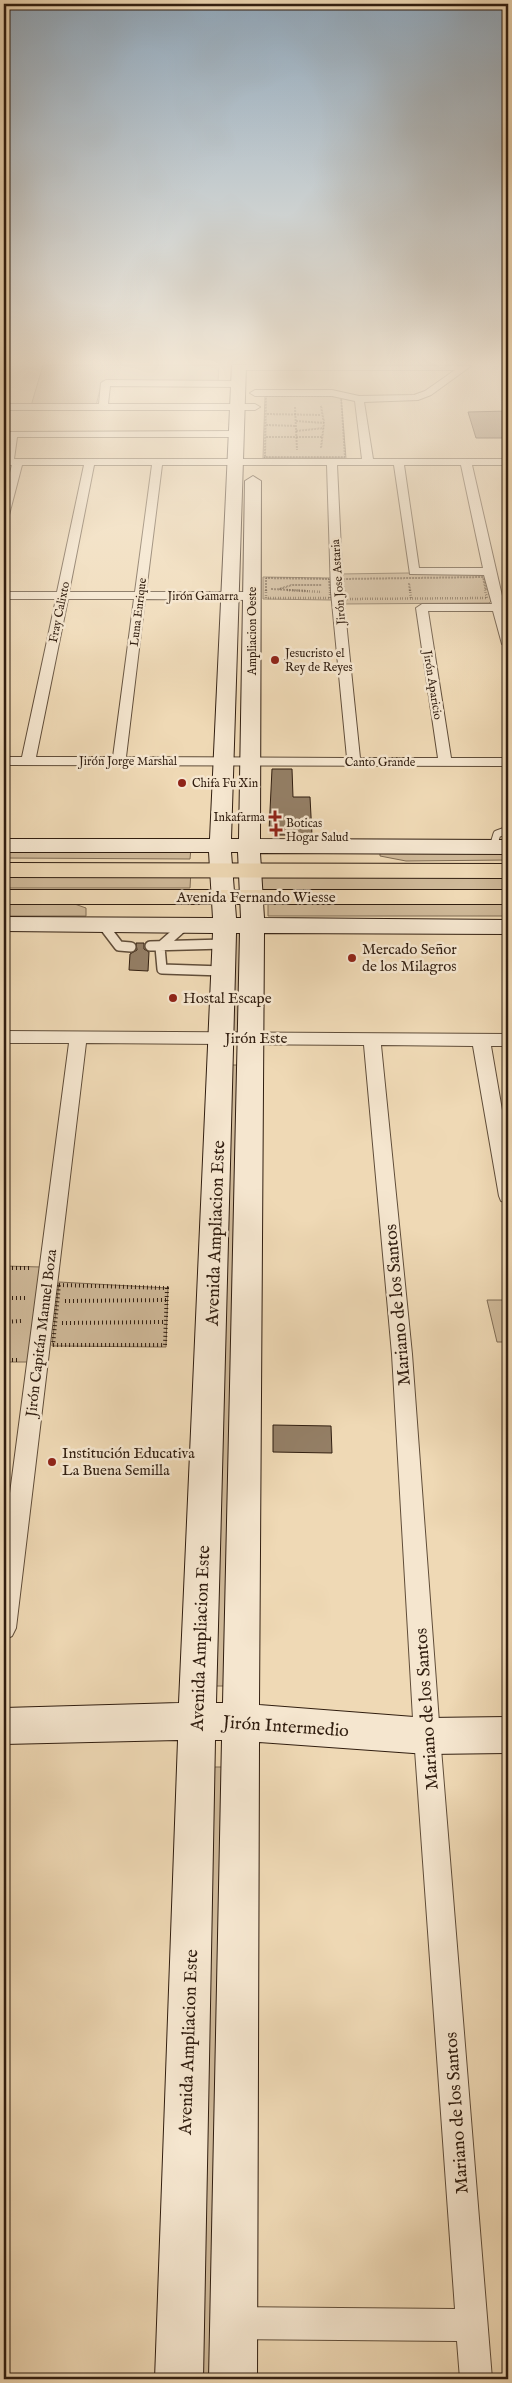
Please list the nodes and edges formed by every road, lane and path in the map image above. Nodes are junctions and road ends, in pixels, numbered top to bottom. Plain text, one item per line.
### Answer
1 (8, 476) edge
2 (87, 476) edge
3 (155, 476) edge
4 (234, 476) edge
5 (259, 476) edge
6 (333, 476) edge
7 (401, 476) edge
8 (469, 476) edge
9 (4, 515) edge
10 (493, 575) junction
11 (416, 577) junction
12 (330, 585) junction
13 (278, 589) junction
14 (256, 591) junction
15 (330, 592) junction
16 (427, 593) dead end
17 (469, 593) dead end
18 (4, 595) edge
19 (63, 595) junction
20 (140, 596) junction
21 (230, 596) junction
22 (437, 599) dead end
23 (467, 599) dead end
24 (502, 603) edge
25 (416, 604) junction
26 (508, 644) edge
27 (4, 761) edge
28 (28, 761) junction
29 (119, 761) junction
30 (251, 761) junction
31 (225, 762) junction
32 (354, 762) junction
33 (445, 762) junction
34 (508, 762) edge
35 (508, 830) edge
36 (4, 845) edge
37 (220, 845) junction
38 (249, 846) junction
39 (500, 847) edge
40 (4, 870) edge
41 (508, 871) edge
42 (4, 897) edge
43 (508, 897) edge
44 (233, 912) junction
45 (4, 924) edge
46 (102, 924) junction
47 (185, 925) junction
48 (508, 927) edge
49 (131, 946) dead end
50 (150, 946) dead end
51 (160, 947) junction
52 (4, 1037) edge
53 (78, 1038) junction
54 (235, 1038) junction
55 (372, 1039) junction
56 (481, 1040) junction
57 (508, 1040) edge
58 (508, 1196) edge
59 (4, 1268) edge
60 (39, 1268) dead end
61 (4, 1298) edge
62 (35, 1298) dead end
63 (167, 1300) junction
64 (57, 1301) junction
65 (23, 1321) dead end
66 (4, 1322) edge
67 (166, 1322) junction
68 (56, 1323) junction
69 (4, 1628) edge
70 (197, 1721) junction
71 (240, 1722) junction
72 (4, 1726) edge
73 (508, 1735) edge
74 (427, 1736) junction
75 (234, 2324) junction
76 (472, 2325) junction
77 (179, 2379) edge
78 (234, 2379) edge
79 (476, 2379) edge

1 - 9 street
2 - 19 street, Fray Calixto
3 - 20 street, Luna Enrique
4 - 21 main road, Ampliacion Oeste
5 - 14 main road, Ampliacion Oeste
6 - 32 street, Jirón Jose Astaria
7 - 11 street
8 - 10 street
10 - 11 street
10 - 24 street
11 - 25 path
12 - 13 path
12 - 14 path
12 - 15 path
13 - 14 path
13 - 15 path
14 - 15 path
14 - 21 street, Jirón Gamarra
14 - 30 main road, Ampliacion Oeste
16 - 22 path
17 - 23 path
18 - 19 street, Jirón Gamarra
19 - 20 street, Jirón Gamarra
19 - 28 street, Fray Calixto
20 - 21 street, Jirón Gamarra
20 - 29 street, Luna Enrique
21 - 31 main road, Ampliacion Oeste
24 - 25 street
24 - 26 street
25 - 33 street, Jirón Aparicio
27 - 28 street, Jirón Jorge Marshal
28 - 29 street, Jirón Jorge Marshal
29 - 31 street, Jirón Jorge Marshal
30 - 31 street, Jirón Jorge Marshal
30 - 32 street, Canto Grande
30 - 38 main road, Ampliacion Oeste
31 - 37 main road, Ampliacion Oeste
32 - 33 street, Canto Grande
33 - 34 street, Canto Grande
35 - 39 lane
36 - 37 main road
37 - 38 main road
37 - 44 main road, Ampliacion Oeste
38 - 39 main road
38 - 44 main road, Ampliacion Oeste
40 - 44 main road, Avenida Fernando Wiesse
41 - 44 main road, Avenida Fernando Wiesse
42 - 44 main road, Avenida Fernando Wiesse
43 - 44 main road, Avenida Fernando Wiesse
44 - 47 main road, Avenida Fernando Wiesse
44 - 48 main road, Avenida Fernando Wiesse
44 - 51 lane
44 - 51 lane
44 - 54 main road, Avenida Ampliacion Este
44 - 54 main road, Avenida Ampliacion Este
45 - 46 main road, Avenida Fernando Wiesse
46 - 47 main road, Avenida Fernando Wiesse
46 - 49 lane
47 - 51 lane
50 - 51 lane
52 - 53 street, Jirón Este
53 - 54 street, Jirón Este
53 - 69 street, Jirón Capitán Manuel Boza
54 - 55 street, Jirón Este
54 - 70 main road, Avenida Ampliacion Este
54 - 71 main road, Avenida Ampliacion Este
55 - 56 street, Jirón Este
55 - 74 street, Mariano de los Santos
56 - 57 street, Jirón Este
56 - 58 street
59 - 60 path
61 - 62 path
63 - 64 path
63 - 64 path
63 - 67 path
64 - 68 path
65 - 66 path
67 - 68 path
67 - 68 path
70 - 71 main road, Jirón Intermedio
70 - 72 main road, Jirón Intermedio
70 - 77 main road, Avenida Ampliacion Este
71 - 74 main road, Jirón Intermedio
71 - 75 main road, Avenida Ampliacion Este
73 - 74 main road, Jirón Intermedio
74 - 76 street, Mariano de los Santos
75 - 76 street
75 - 78 main road, Avenida Ampliacion Este
76 - 79 street, Mariano de los Santos

